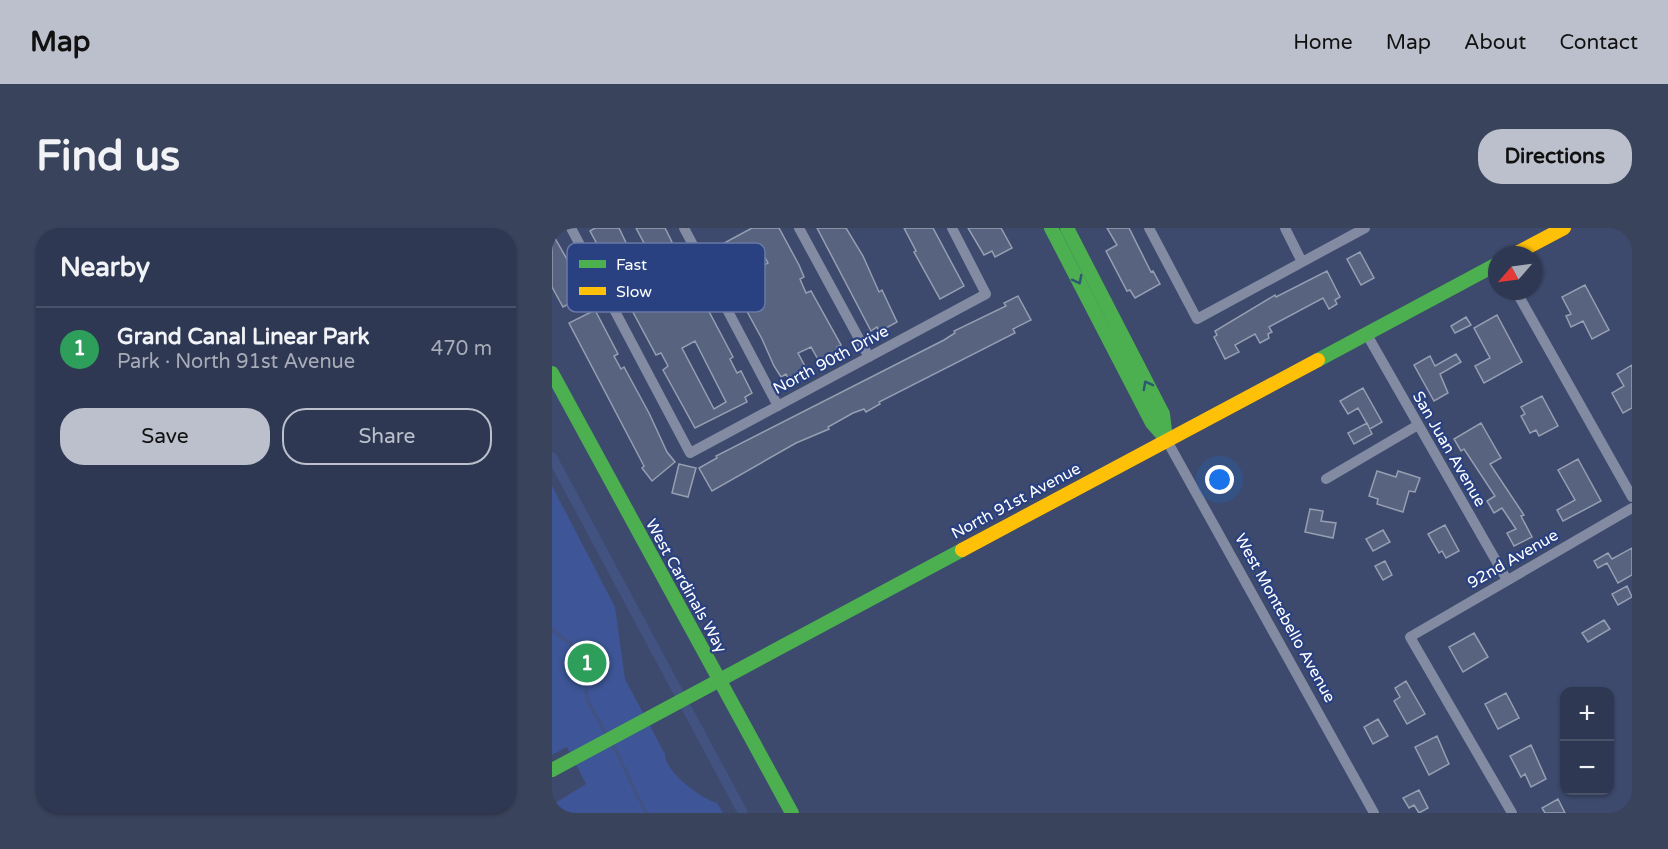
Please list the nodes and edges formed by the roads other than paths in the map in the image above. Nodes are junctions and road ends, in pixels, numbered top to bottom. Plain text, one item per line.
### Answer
1 (571, 228) edge
2 (684, 228) edge
3 (799, 228) edge
4 (952, 228) edge
5 (1051, 228) edge
6 (1067, 228) edge
7 (1149, 228) edge
8 (1285, 228) edge
9 (1365, 228) edge
10 (1564, 228) edge
11 (579, 243) edge
12 (692, 243) edge
13 (1530, 246) edge
14 (1302, 262) junction
15 (1488, 269) edge
16 (1521, 300) edge
17 (615, 312) edge
18 (728, 312) edge
19 (1366, 333) junction
20 (868, 357) junction
21 (552, 374) edge
22 (778, 406) junction
23 (1418, 425) junction
24 (1166, 439) junction
25 (1326, 479) dead end
26 (1632, 496) edge
27 (1632, 508) edge
28 (1507, 580) junction
29 (719, 681) junction
30 (552, 770) edge
31 (792, 813) edge
32 (1374, 813) edge
33 (1512, 813) edge

1 - 11 street, North 90th Drive
2 - 12 street
3 - 20 street
4 - 20 street, North 90th Drive
5 -> 24 main road, West Montebello Avenue
24 -> 6 main road, West Montebello Avenue
7 - 14 street
8 - 14 street
9 - 14 street
10 - 13 main road
15 - 19 main road, North 91st Avenue
16 - 26 street
17 - 22 street, North 90th Drive
18 - 22 street
19 - 23 street, San Juan Avenue
19 - 24 main road, North 91st Avenue
20 - 22 street, North 90th Drive
21 - 29 main road, West Cardinals Way
23 - 25 street
23 - 28 street, San Juan Avenue
24 - 29 main road, North 91st Avenue
24 - 32 street, West Montebello Avenue
27 - 28 street, 92nd Avenue
28 - 33 street, 92nd Avenue
29 - 30 main road, North 91st Avenue
29 - 31 main road, West Cardinals Way

